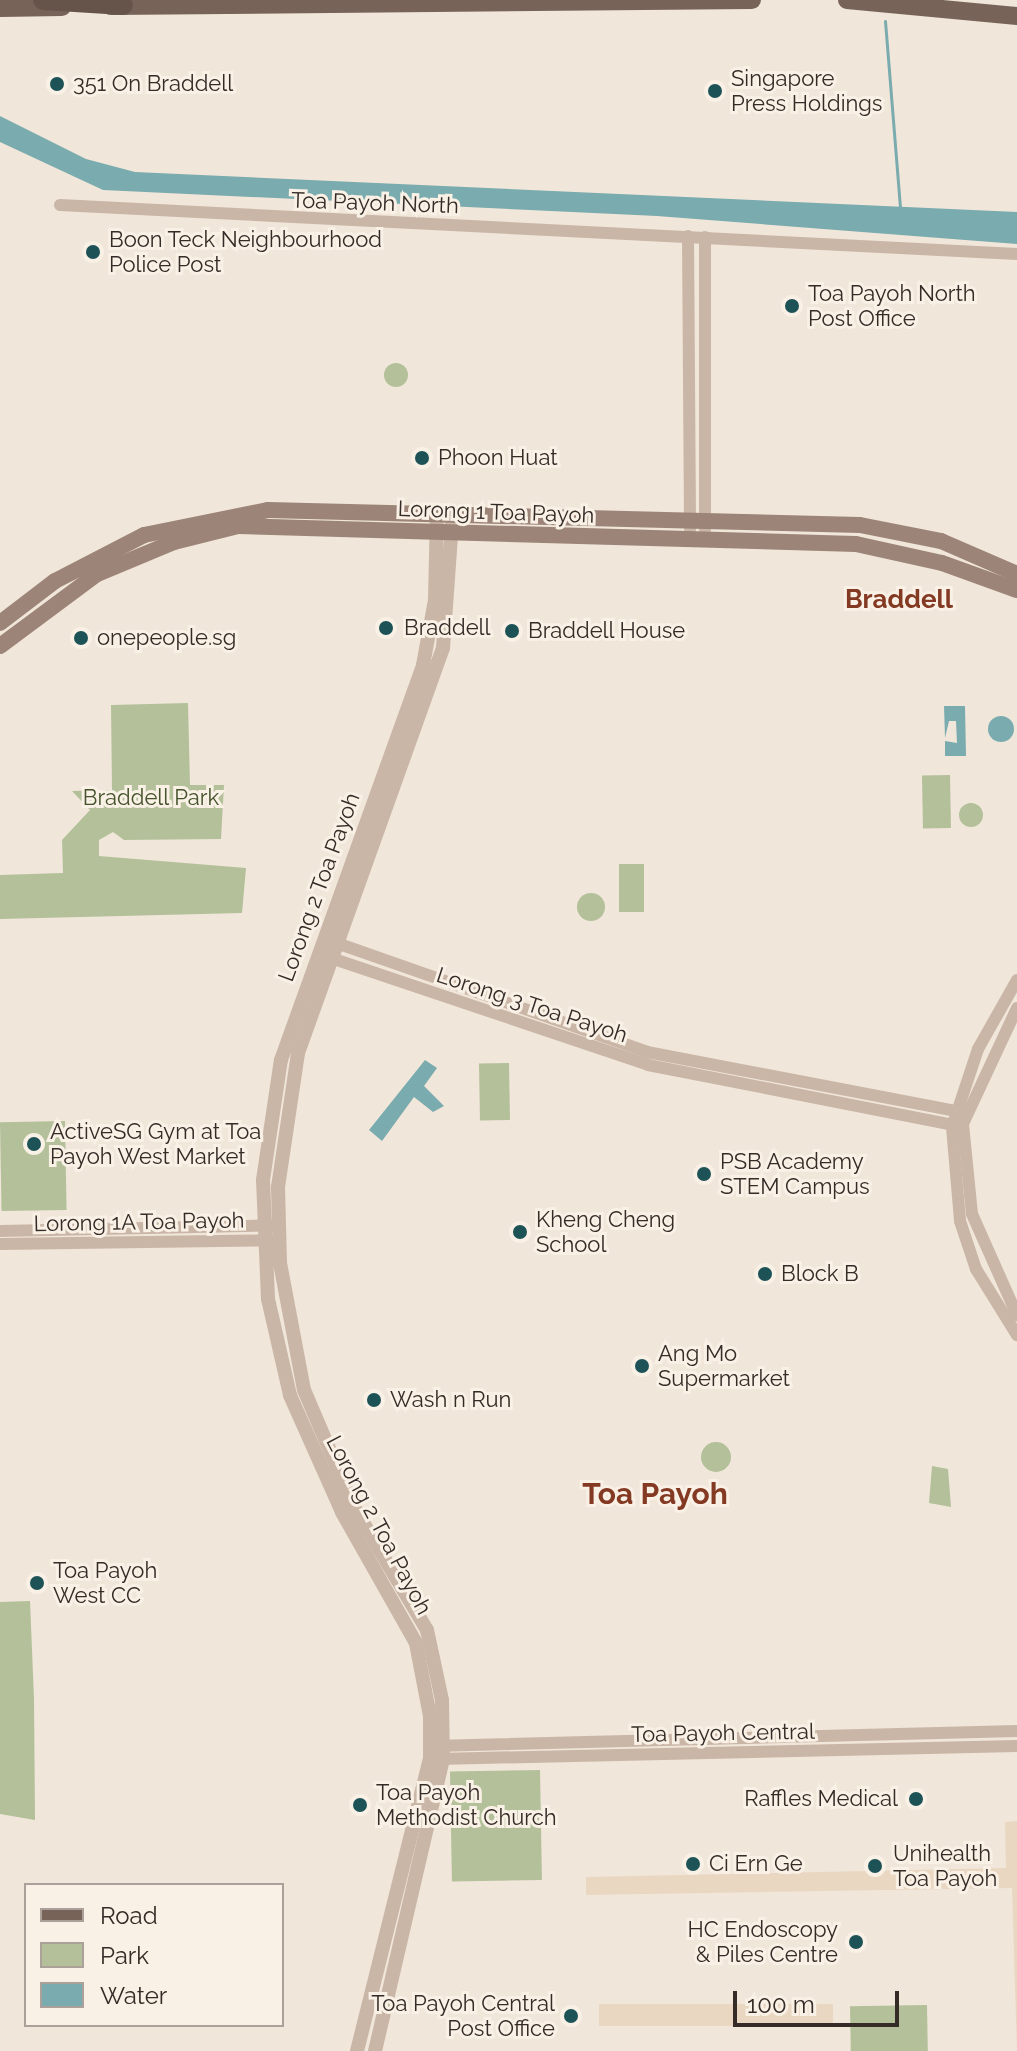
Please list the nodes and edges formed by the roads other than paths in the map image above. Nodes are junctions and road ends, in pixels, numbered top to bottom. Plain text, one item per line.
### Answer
1 (43, 0) edge
2 (752, 0) edge
3 (847, 0) edge
4 (273, 3) edge
5 (123, 5) junction
6 (0, 8) edge
7 (1017, 16) edge
8 (60, 205) dead end
9 (688, 236) junction
10 (705, 237) junction
11 (1017, 254) edge
12 (444, 515) junction
13 (697, 520) junction
14 (444, 533) junction
15 (698, 541) junction
16 (93, 567) junction
17 (1017, 574) edge
18 (1017, 590) edge
19 (0, 623) edge
20 (0, 646) edge
21 (325, 938) junction
22 (341, 944) junction
23 (319, 953) junction
24 (334, 960) junction
25 (1017, 980) edge
26 (1017, 1008) edge
27 (739, 1070) junction
28 (734, 1086) junction
29 (958, 1112) junction
30 (957, 1127) junction
31 (0, 1231) edge
32 (262, 1232) junction
33 (278, 1232) junction
34 (152, 1235) junction
35 (0, 1244) edge
36 (1017, 1315) edge
37 (1017, 1335) edge
38 (1017, 1731) edge
39 (1017, 1746) edge
40 (437, 1753) junction
41 (357, 2051) edge
42 (375, 2051) edge

1 - 5 highway
2 - 4 main road
3 - 7 main road
4 - 5 main road
5 - 6 main road
8 - 9 street, Toa Payoh North
9 - 10 street, Toa Payoh North
9 - 13 street
10 - 11 street, Toa Payoh North
10 - 13 street
12 - 13 main road, Lorong 1 Toa Payoh
12 - 14 street, Lorong 2 Toa Payoh
12 - 16 main road, Lorong 1 Toa Payoh
13 - 15 street
13 - 17 main road, Lorong 1 Toa Payoh
14 - 15 main road, Lorong 1 Toa Payoh
14 - 16 main road, Lorong 1 Toa Payoh
14 - 21 street, Lorong 2 Toa Payoh
14 - 22 street, Lorong 2 Toa Payoh
15 - 18 main road, Lorong 1 Toa Payoh
16 - 19 main road, Lorong 1 Toa Payoh
16 - 20 main road, Lorong 1 Toa Payoh
21 - 22 street, Lorong 3 Toa Payoh
21 - 23 street, Lorong 2 Toa Payoh
22 - 24 street, Lorong 2 Toa Payoh
22 - 27 street, Lorong 3 Toa Payoh
23 - 24 street, Lorong 3 Toa Payoh
23 - 32 street, Lorong 2 Toa Payoh
24 - 28 street, Lorong 3 Toa Payoh
24 - 33 street, Lorong 2 Toa Payoh
25 - 29 street
26 - 29 street
27 - 28 street
27 - 29 street, Lorong 3 Toa Payoh
28 - 30 street, Lorong 3 Toa Payoh
29 - 30 street
30 - 36 street
30 - 37 street
31 - 34 street, Lorong 1A Toa Payoh
32 - 33 street, Lorong 1A Toa Payoh
32 - 34 street, Lorong 1A Toa Payoh
32 - 40 street, Lorong 2 Toa Payoh
33 - 40 street, Lorong 2 Toa Payoh
34 - 35 street, Lorong 1A Toa Payoh
38 - 40 street, Toa Payoh Central
39 - 40 street, Toa Payoh Central
40 - 41 street, Lorong 2 Toa Payoh
40 - 42 street, Lorong 2 Toa Payoh

